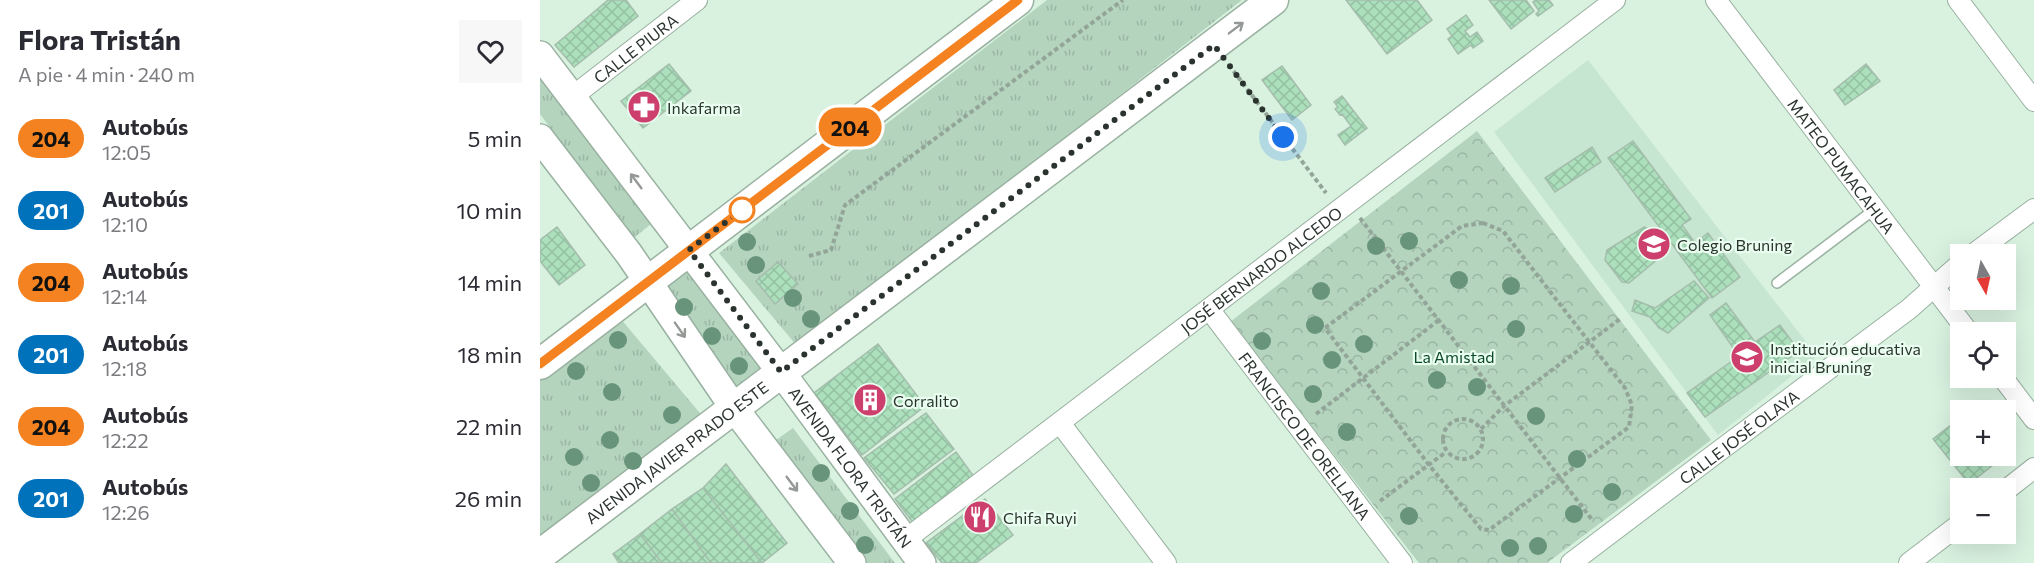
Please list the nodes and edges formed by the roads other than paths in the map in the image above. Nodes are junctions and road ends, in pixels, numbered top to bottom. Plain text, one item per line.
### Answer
1 (697, 0) edge
2 (1018, 0) edge
3 (1273, 0) edge
4 (1616, 0) edge
5 (1716, 0) edge
6 (1958, 0) edge
7 (540, 55) edge
8 (572, 97) junction
9 (2034, 101) edge
10 (540, 138) edge
11 (1875, 209) junction
12 (2034, 209) edge
13 (1987, 244) edge
14 (689, 250) junction
15 (1950, 272) edge
16 (647, 282) junction
17 (1777, 283) dead end
18 (1934, 286) junction
19 (1209, 309) junction
20 (1961, 322) edge
21 (540, 364) edge
22 (781, 372) junction
23 (2011, 388) edge
24 (734, 408) junction
25 (2034, 418) edge
26 (1060, 423) junction
27 (2034, 468) edge
28 (2016, 482) edge
29 (1950, 532) edge
30 (905, 540) junction
31 (540, 555) edge
32 (852, 563) edge
33 (922, 563) edge
34 (1166, 563) edge
35 (1402, 563) edge
36 (1571, 563) edge
37 (1909, 563) edge

1 - 8 street, CALLE PIURA
2 - 14 main road
22 -> 3 main road, AVENIDA JAVIER PRADO ESTE
4 - 19 street, JOSÉ BERNARDO ALCEDO
5 - 11 street, MATEO PUMACAHUA
6 - 9 street
7 - 8 main road, AVENIDA FLORA TRISTÁN
14 -> 8 main road, AVENIDA FLORA TRISTÁN
10 - 16 main road
11 - 17 lane
11 - 18 street, MATEO PUMACAHUA
12 - 13 street
14 - 16 main road
14 - 22 main road, AVENIDA FLORA TRISTÁN
15 - 18 street, CALLE JOSÉ OLAYA
16 - 21 main road
16 -> 24 main road
18 - 20 street, MATEO PUMACAHUA
18 - 36 street, CALLE JOSÉ OLAYA
19 - 26 street, JOSÉ BERNARDO ALCEDO
19 - 35 street, FRANCISCO DE ORELLANA
22 - 24 main road, AVENIDA JAVIER PRADO ESTE
22 - 30 main road, AVENIDA FLORA TRISTÁN
23 - 25 street
24 - 31 main road, AVENIDA JAVIER PRADO ESTE
24 -> 32 main road
26 - 30 street, JOSÉ BERNARDO ALCEDO
26 - 34 street
27 - 28 street
29 - 37 street
30 - 33 main road, AVENIDA FLORA TRISTÁN

